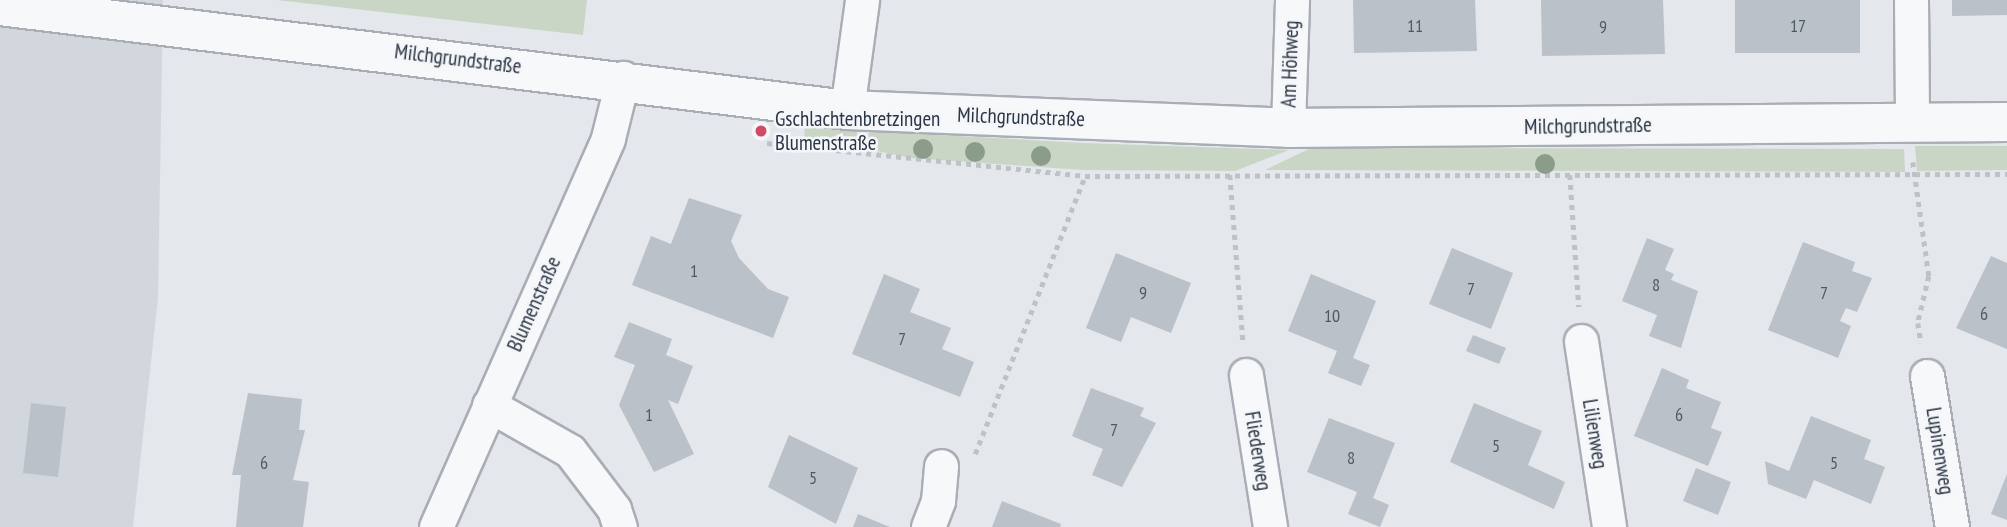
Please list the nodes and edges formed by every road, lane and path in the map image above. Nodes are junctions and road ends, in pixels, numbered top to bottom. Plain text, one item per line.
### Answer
1 (862, 0) edge
2 (1292, 0) edge
3 (1911, 0) edge
4 (0, 6) edge
5 (623, 78) junction
6 (847, 110) junction
7 (2007, 122) edge
8 (1912, 123) junction
9 (1288, 128) junction
10 (2007, 173) edge
11 (1230, 175) dead end
12 (1570, 175) dead end
13 (1085, 176) dead end
14 (1581, 341) joint
15 (1246, 375) joint
16 (1927, 376) joint
17 (489, 405) junction
18 (941, 466) joint
19 (436, 527) edge
20 (620, 527) edge
21 (928, 527) edge
22 (1270, 527) edge
23 (1609, 527) edge
24 (1952, 527) edge

1 - 6 street
2 - 9 street, Am Höhweg
3 - 8 street
4 - 5 street, Milchgrundstraße
5 - 6 street, Milchgrundstraße
5 - 17 street, Blumenstraße
6 - 9 street, Milchgrundstraße
7 - 8 street, Milchgrundstraße
8 - 9 street, Milchgrundstraße
10 - 16 path
11 - 15 path
12 - 14 path
13 - 18 path
14 - 23 street, Lilienweg
15 - 22 street, Fliederweg
16 - 24 street, Lupinenweg
17 - 19 street, Blumenstraße
17 - 20 street
18 - 21 street

